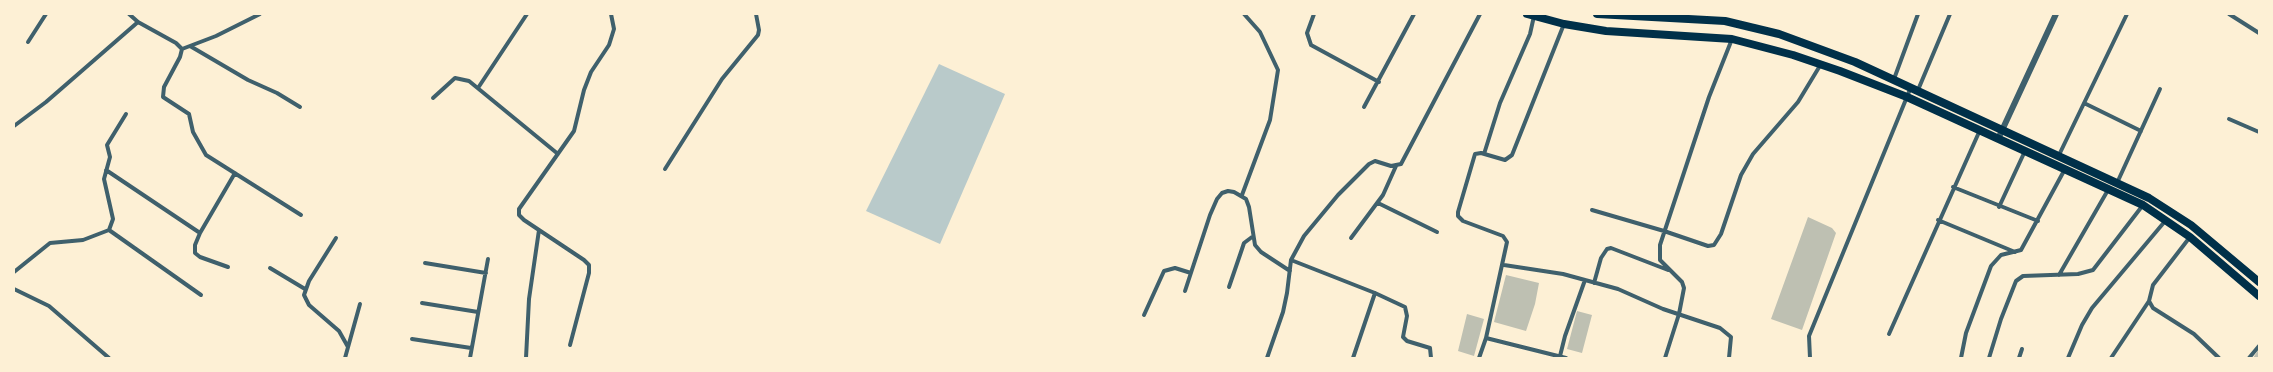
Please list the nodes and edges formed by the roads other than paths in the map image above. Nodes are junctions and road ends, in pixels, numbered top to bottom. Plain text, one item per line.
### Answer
1 (46, 14) edge
2 (129, 14) edge
3 (260, 14) edge
4 (527, 14) edge
5 (611, 14) edge
6 (756, 14) edge
7 (1244, 14) edge
8 (1314, 14) edge
9 (1414, 14) edge
10 (1480, 14) edge
11 (1597, 14) edge
12 (1918, 14) edge
13 (1950, 14) edge
14 (2056, 14) edge
15 (2127, 14) edge
16 (2229, 14) edge
17 (1530, 15) edge
18 (138, 22) junction
19 (1564, 24) junction
20 (2259, 33) edge
21 (1732, 39) junction
22 (28, 42) dead end
23 (190, 46) junction
24 (182, 49) junction
25 (1821, 64) junction
26 (1894, 79) junction
27 (1379, 82) junction
28 (478, 88) junction
29 (1915, 88) junction
30 (2160, 89) dead end
31 (1907, 97) junction
32 (433, 98) dead end
33 (2084, 103) junction
34 (300, 107) dead end
35 (1364, 107) dead end
36 (126, 114) dead end
37 (2229, 119) dead end
38 (14, 126) edge
39 (2003, 129) junction
40 (1980, 130) junction
41 (2141, 131) junction
42 (2259, 132) edge
43 (1998, 139) junction
44 (2025, 151) junction
45 (558, 154) junction
46 (1484, 154) junction
47 (2059, 155) junction
48 (1396, 166) junction
49 (665, 169) dead end
50 (2065, 169) junction
51 (106, 170) junction
52 (234, 174) junction
53 (2117, 183) junction
54 (1953, 187) junction
55 (2108, 190) junction
56 (1242, 195) junction
57 (1378, 203) junction
58 (2143, 205) junction
59 (1999, 206) junction
60 (1592, 210) dead end
61 (301, 215) dead end
62 (2166, 219) junction
63 (1938, 220) junction
64 (2038, 221) junction
65 (109, 230) junction
66 (539, 230) junction
67 (1664, 230) junction
68 (1437, 232) dead end
69 (200, 233) junction
70 (1252, 237) junction
71 (2190, 237) junction
72 (336, 238) dead end
73 (1351, 238) dead end
74 (2015, 253) junction
75 (488, 259) dead end
76 (1291, 260) junction
77 (425, 263) dead end
78 (1504, 265) junction
79 (228, 267) dead end
80 (270, 268) dead end
81 (1669, 270) junction
82 (1290, 271) junction
83 (14, 272) edge
84 (486, 273) junction
85 (1190, 273) junction
86 (2059, 275) junction
87 (1586, 280) junction
88 (2259, 282) edge
89 (1594, 283) junction
90 (1229, 287) dead end
91 (14, 289) edge
92 (305, 289) junction
93 (1185, 291) dead end
94 (1375, 293) junction
95 (201, 295) dead end
96 (2259, 296) edge
97 (2149, 301) junction
98 (422, 303) dead end
99 (360, 304) dead end
100 (478, 312) junction
101 (1679, 314) junction
102 (1144, 315) dead end
103 (1889, 334) dead end
104 (1486, 338) junction
105 (412, 339) dead end
106 (570, 345) dead end
107 (2259, 346) edge
108 (348, 348) junction
109 (471, 348) junction
110 (2022, 349) dead end
111 (1560, 356) junction
112 (2213, 356) edge
113 (109, 358) edge
114 (345, 358) edge
115 (470, 358) edge
116 (526, 358) edge
117 (1267, 358) edge
118 (1353, 358) edge
119 (1431, 358) edge
120 (1480, 358) edge
121 (1566, 358) edge
122 (1665, 358) edge
123 (1729, 358) edge
124 (1810, 358) edge
125 (1960, 358) edge
126 (1989, 358) edge
127 (2019, 358) edge
128 (2068, 358) edge
129 (2111, 358) edge
130 (2219, 358) edge
131 (2250, 358) edge

1 - 22 street
2 - 18 street
3 - 23 street
4 - 28 street
5 - 45 street
6 - 49 street
7 - 56 street
8 - 27 street
9 - 27 street
10 - 48 street
11 - 26 main road
12 - 26 street
13 - 29 street
14 - 39 street
15 - 33 street
16 - 20 street
17 - 19 main road
17 - 46 street
18 - 24 street
18 - 38 street
19 - 21 main road
19 - 46 street
21 - 25 main road
21 - 67 street
23 - 24 street
23 - 34 street
24 - 52 street
25 - 31 main road
25 - 67 street
26 - 29 main road
27 - 35 street
28 - 32 street
28 - 45 street
29 - 31 street
29 - 39 main road
30 - 41 street
31 - 40 main road
31 - 124 street
33 - 41 street
33 - 47 street
36 - 51 street
37 - 42 street
39 - 43 street
39 - 47 main road
40 - 43 main road
40 - 54 street
41 - 53 street
43 - 44 main road
44 - 50 main road
44 - 59 street
45 - 66 street
46 - 78 street
47 - 53 main road
48 - 57 street
48 - 76 street
50 - 55 main road
50 - 64 street
51 - 65 street
51 - 69 street
52 - 61 street
52 - 69 street
53 - 88 main road
54 - 59 street
54 - 63 street
55 - 58 main road
55 - 86 street
56 - 70 street
56 - 85 street
57 - 68 street
57 - 73 street
58 - 62 main road
58 - 86 street
59 - 64 street
60 - 67 street
62 - 71 main road
62 - 128 street
63 - 74 street
63 - 103 street
64 - 74 street
65 - 83 street
65 - 95 street
66 - 106 street
66 - 116 street
67 - 81 street
69 - 79 street
70 - 82 street
70 - 90 street
71 - 96 main road
71 - 97 street
72 - 92 street
74 - 125 street
75 - 84 street
76 - 82 street
76 - 94 street
77 - 84 street
78 - 87 street
78 - 104 street
80 - 92 street
81 - 89 street
81 - 101 street
82 - 117 street
84 - 100 street
85 - 93 street
85 - 102 street
86 - 126 street
87 - 89 street
87 - 111 street
89 - 101 street
91 - 113 street
92 - 108 street
94 - 118 street
94 - 119 street
97 - 112 street
97 - 129 street
98 - 100 street
99 - 108 street
100 - 109 street
101 - 122 street
101 - 123 street
104 - 111 street
104 - 120 street
105 - 109 street
107 - 131 street
108 - 114 street
109 - 115 street
110 - 127 street
111 - 121 street
112 - 130 street

